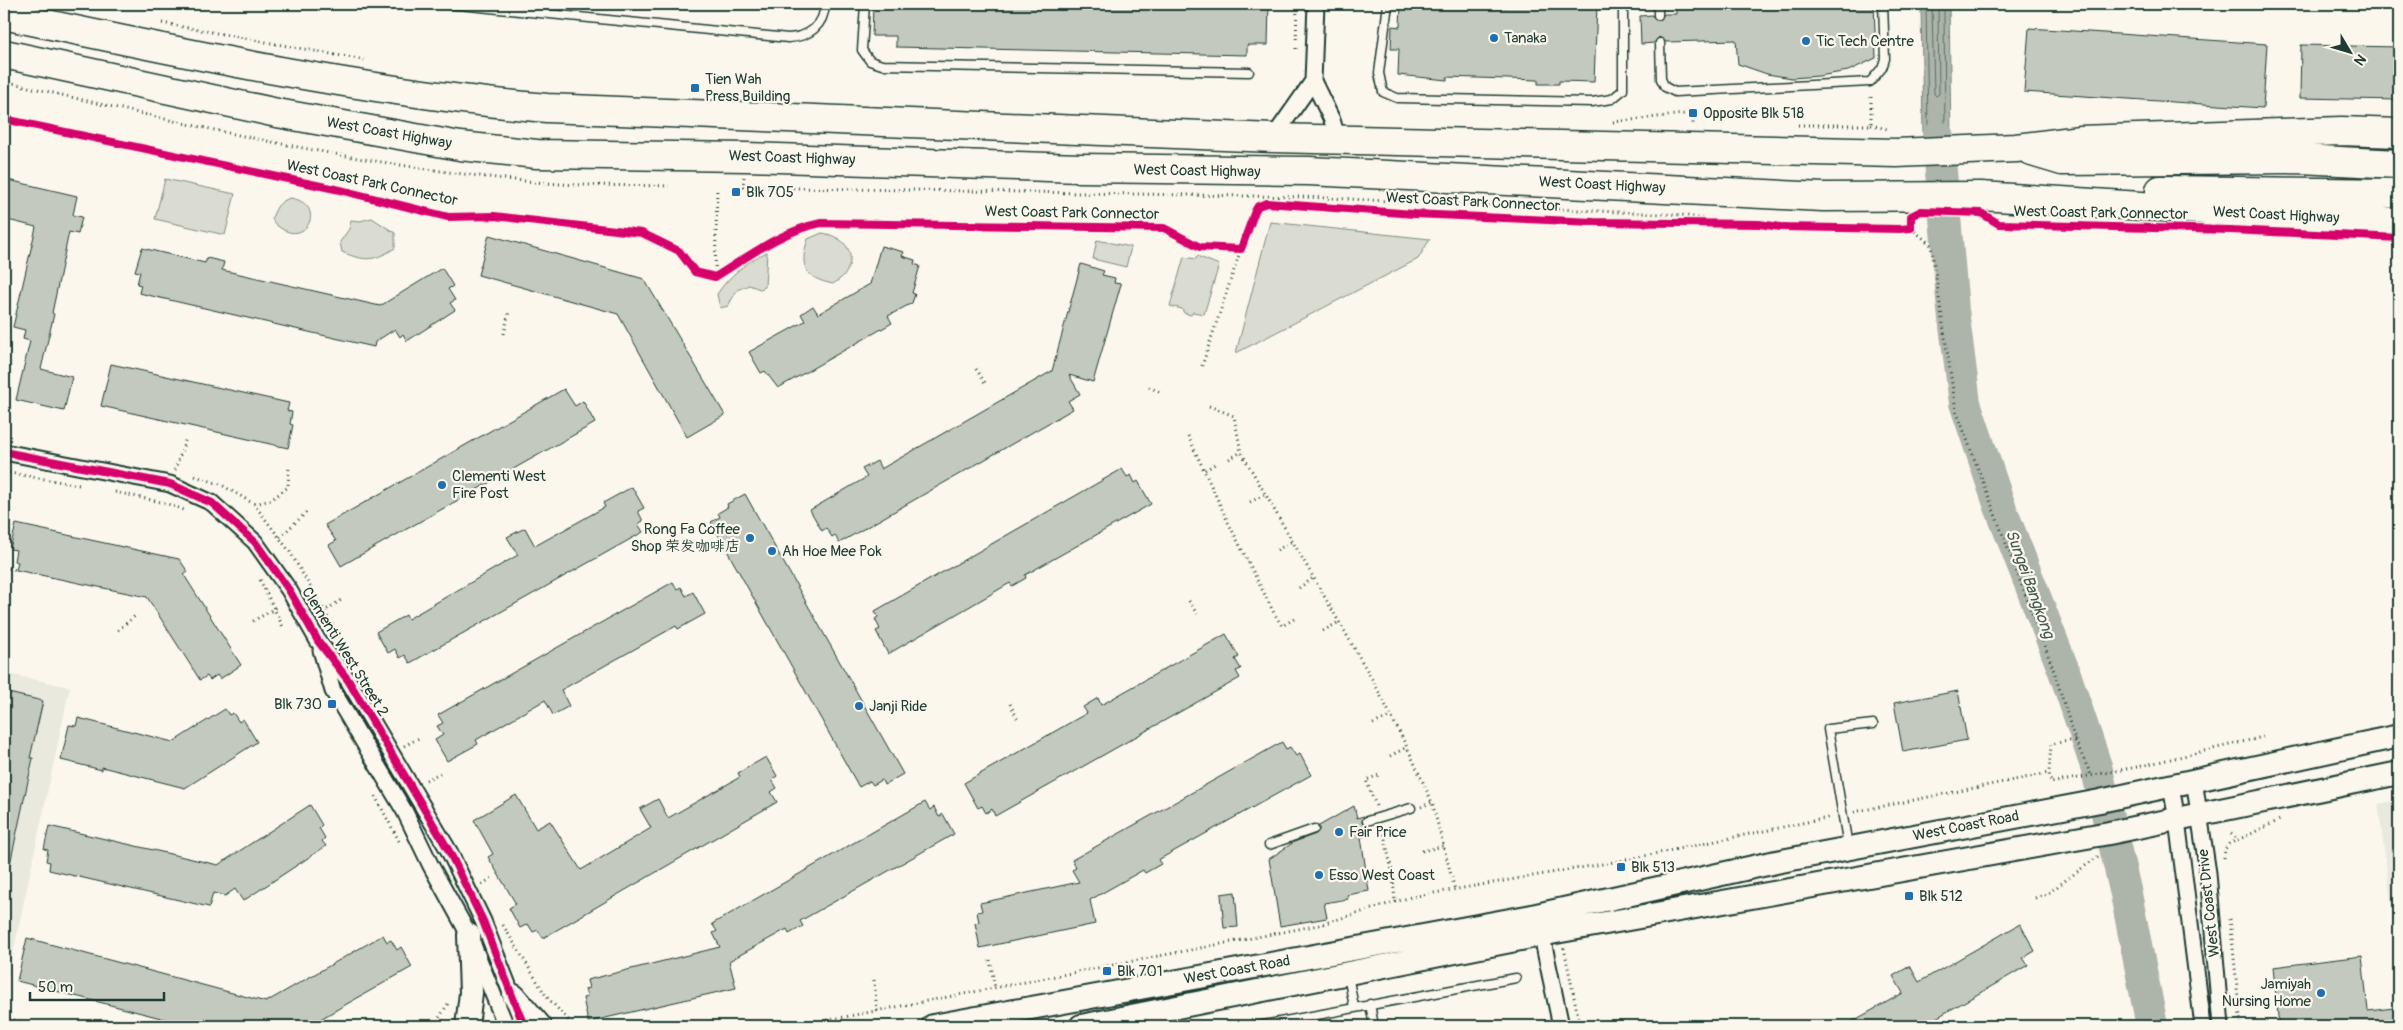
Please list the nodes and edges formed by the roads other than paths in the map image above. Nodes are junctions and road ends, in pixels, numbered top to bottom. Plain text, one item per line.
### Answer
1 (448, 4) edge
2 (825, 4) edge
3 (865, 4) edge
4 (1316, 4) edge
5 (1388, 4) edge
6 (1623, 4) edge
7 (1658, 4) edge
8 (1883, 4) edge
9 (1658, 15) dead end
10 (4, 16) edge
11 (1660, 43) dead end
12 (4, 54) edge
13 (1249, 72) dead end
14 (1313, 81) junction
15 (892, 124) junction
16 (2399, 133) edge
17 (1273, 138) junction
18 (1338, 140) junction
19 (2016, 148) junction
20 (894, 161) junction
21 (2399, 164) edge
22 (2399, 193) edge
23 (1989, 197) junction
24 (2399, 222) edge
25 (4, 452) edge
26 (318, 642) junction
27 (1873, 724) dead end
28 (2399, 736) edge
29 (2399, 773) edge
30 (2194, 780) junction
31 (2171, 786) junction
32 (1411, 808) dead end
33 (2200, 816) junction
34 (2178, 820) junction
35 (1367, 821) dead end
36 (1314, 829) dead end
37 (1269, 845) dead end
38 (1848, 848) junction
39 (1657, 890) junction
40 (1662, 913) junction
41 (1545, 928) junction
42 (469, 935) junction
43 (1275, 963) junction
44 (1348, 974) junction
45 (1516, 978) dead end
46 (1282, 988) junction
47 (514, 996) junction
48 (1370, 1004) junction
49 (1354, 1007) junction
50 (1154, 1019) edge
51 (467, 1026) edge
52 (506, 1026) edge
53 (524, 1026) edge
54 (540, 1026) edge
55 (939, 1026) edge
56 (1081, 1026) edge
57 (1258, 1026) edge
58 (1374, 1026) edge
59 (1561, 1026) edge
60 (2203, 1026) edge
61 (2221, 1026) edge

1 - 2 lane
3 - 13 lane
4 - 14 street
5 - 6 lane
7 - 9 lane
8 - 11 lane
10 - 15 highway
12 - 20 highway, West Coast Highway
14 - 17 street
14 - 18 street
15 - 17 highway
15 - 20 highway
16 - 19 highway
17 - 18 highway
18 - 19 highway
19 - 21 highway
20 - 23 highway, West Coast Highway
22 - 23 highway
23 - 24 highway, West Coast Highway
25 - 26 street, Clementi West Street 2
26 - 42 street, Clementi West Street 2
26 - 47 street, Clementi West Street 2
27 - 38 lane
28 - 30 main road, West Coast Road
29 - 33 main road, West Coast Road
30 - 31 main road, West Coast Road
30 - 33 street, West Coast Drive
31 - 34 street, West Coast Drive
31 - 38 main road, West Coast Road
32 - 35 lane
33 - 34 main road, West Coast Road
33 - 61 street, West Coast Drive
34 - 40 main road, West Coast Road
34 - 60 street, West Coast Drive
36 - 37 lane
38 - 39 main road, West Coast Road
39 - 40 main road
39 - 41 main road, West Coast Road
40 - 41 main road, West Coast Road
41 - 43 main road, West Coast Road
41 - 44 main road, West Coast Road
41 - 59 street
42 - 51 main road
42 - 52 street, Clementi West Street 2
43 - 46 main road
43 - 55 main road, West Coast Road
44 - 46 main road, West Coast Road
44 - 49 lane
45 - 48 lane
46 - 50 main road, West Coast Road
47 - 53 street, Clementi West Street 2
47 - 54 main road
48 - 49 lane
48 - 58 lane
49 - 57 lane
50 - 56 main road, West Coast Road

